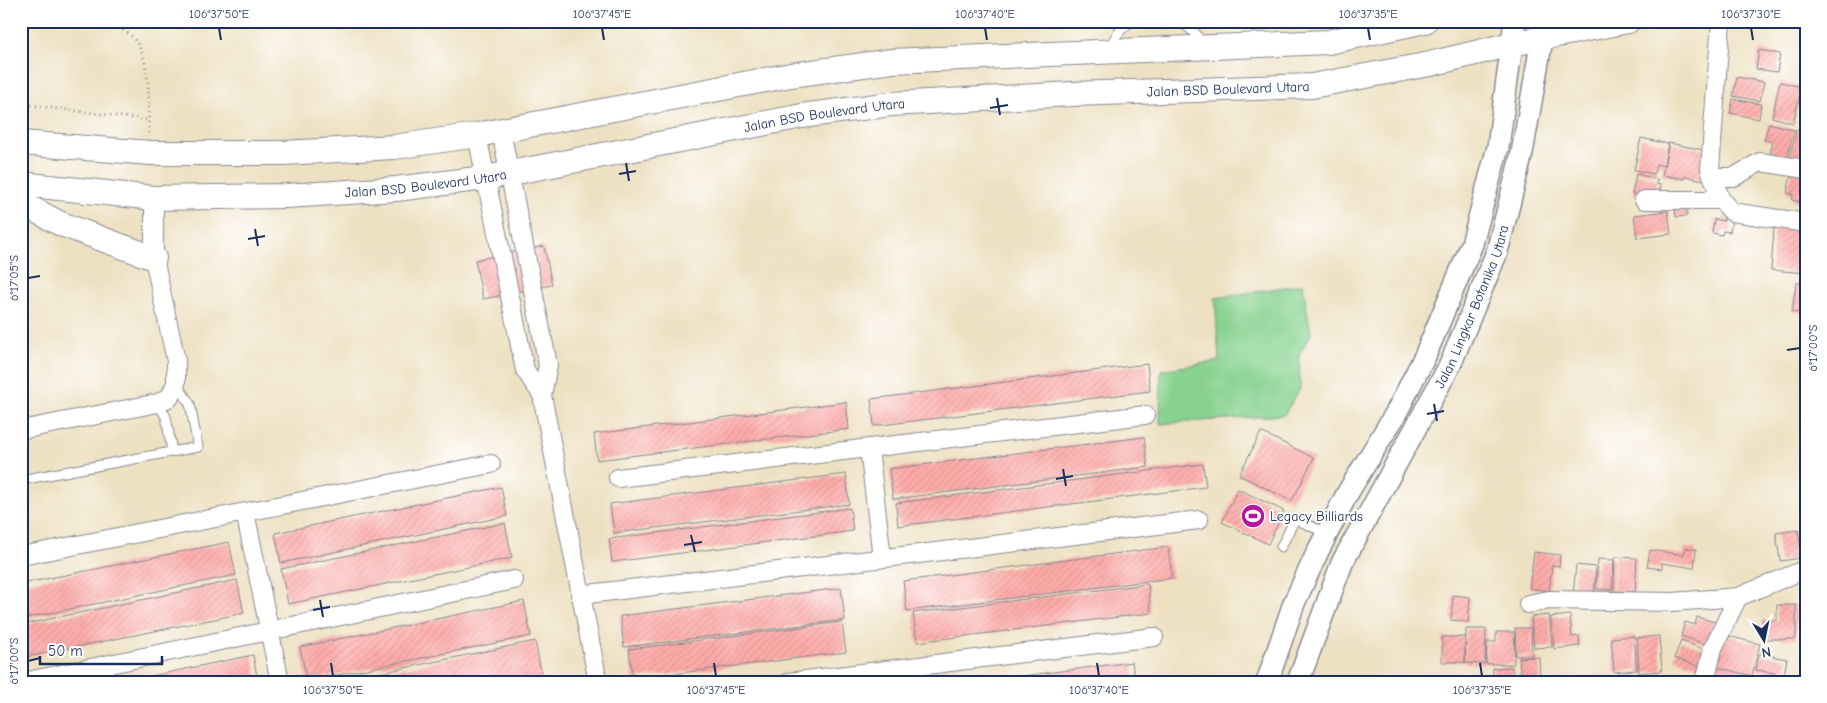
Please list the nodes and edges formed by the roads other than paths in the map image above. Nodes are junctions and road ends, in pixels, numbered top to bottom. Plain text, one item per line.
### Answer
1 (1132, 21) edge
2 (1181, 21) edge
3 (1425, 21) edge
4 (1628, 21) edge
5 (1721, 21) edge
6 (1543, 30) edge
7 (1514, 33) edge
8 (1204, 48) junction
9 (1107, 51) junction
10 (501, 130) junction
11 (477, 135) junction
12 (21, 143) edge
13 (1806, 169) edge
14 (509, 173) junction
15 (486, 178) junction
16 (1714, 178) junction
17 (21, 184) edge
18 (154, 198) junction
19 (1644, 200) dead end
20 (1721, 200) junction
21 (21, 203) edge
22 (1806, 222) edge
23 (154, 258) junction
24 (539, 319) junction
25 (515, 323) junction
26 (176, 383) junction
27 (542, 395) junction
28 (158, 403) junction
29 (1145, 415) dead end
30 (21, 430) edge
31 (869, 448) junction
32 (172, 451) junction
33 (492, 464) dead end
34 (618, 478) dead end
35 (21, 480) edge
36 (245, 512) junction
37 (1200, 520) dead end
38 (1327, 534) junction
39 (1281, 547) dead end
40 (21, 556) edge
41 (882, 558) junction
42 (1806, 569) edge
43 (514, 580) dead end
44 (580, 595) junction
45 (1738, 597) junction
46 (1528, 604) dead end
47 (270, 631) junction
48 (1154, 637) dead end
49 (877, 676) edge
50 (23, 682) edge
51 (280, 682) edge
52 (598, 682) edge
53 (789, 682) edge
54 (1267, 682) edge
55 (1298, 682) edge
56 (1705, 682) edge

1 - 9 lane
2 - 8 lane
3 - 8 main road
4 - 6 main road, Jalan BSD Boulevard Utara
5 - 16 street
6 - 7 main road, Jalan BSD Boulevard Utara
6 - 55 street, Jalan Lingkar Botanika Utara
7 - 14 main road, Jalan BSD Boulevard Utara
7 - 38 street, Jalan Lingkar Botanika Utara
8 - 9 main road
9 - 10 main road
10 - 11 main road
10 - 14 street
11 - 12 main road
11 - 15 street
13 - 16 street
14 - 15 main road, Jalan BSD Boulevard Utara
14 - 24 street
15 - 18 main road, Jalan BSD Boulevard Utara
15 - 25 street
16 - 20 street
17 - 18 main road, Jalan BSD Boulevard Utara
18 - 23 street
19 - 20 street
20 - 22 street
21 - 23 main road
23 - 26 street
24 - 25 street
24 - 27 street
25 - 27 street
26 - 28 street
26 - 32 lane
27 - 44 street
28 - 30 street
28 - 32 lane
29 - 31 street
31 - 34 street
31 - 41 street
32 - 35 lane
33 - 36 street
36 - 40 street
36 - 47 street
37 - 41 street
38 - 39 lane
38 - 54 street, Jalan Lingkar Botanika Utara
41 - 44 street
42 - 45 street
43 - 47 street
44 - 52 street
45 - 46 street
45 - 56 street
47 - 50 street
47 - 51 street
48 - 49 street
49 - 53 street

